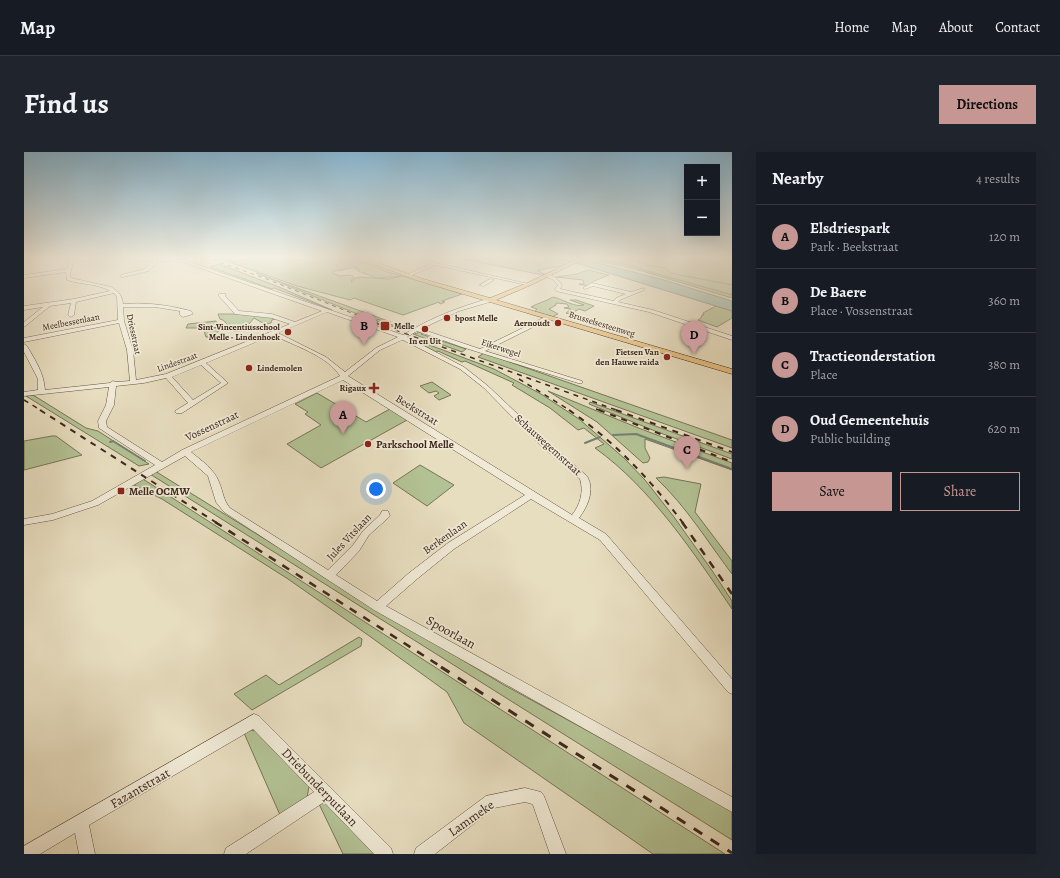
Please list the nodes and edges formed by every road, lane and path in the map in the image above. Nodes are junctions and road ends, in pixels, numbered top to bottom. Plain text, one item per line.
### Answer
1 (112, 290) edge
2 (268, 290) edge
3 (455, 290) edge
4 (514, 290) edge
5 (557, 290) edge
6 (616, 290) edge
7 (640, 290) edge
8 (115, 291) junction
9 (630, 293) junction
10 (224, 295) dead end
11 (491, 300) junction
12 (74, 301) junction
13 (615, 303) junction
14 (46, 306) junction
15 (120, 306) junction
16 (24, 308) edge
17 (326, 310) junction
18 (183, 311) dead end
19 (71, 315) dead end
20 (549, 317) junction
21 (121, 321) junction
22 (293, 323) junction
23 (24, 325) edge
24 (419, 327) junction
25 (272, 332) junction
26 (403, 337) junction
27 (732, 338) edge
28 (24, 340) edge
29 (24, 346) edge
30 (480, 351) junction
31 (202, 362) junction
32 (732, 372) edge
33 (168, 376) junction
34 (344, 376) junction
35 (133, 381) junction
36 (580, 382) dead end
37 (113, 383) junction
38 (42, 392) junction
39 (24, 394) edge
40 (192, 403) junction
41 (179, 410) dead end
42 (185, 452) junction
43 (160, 465) junction
44 (531, 495) junction
45 (385, 513) dead end
46 (573, 519) junction
47 (24, 522) edge
48 (329, 576) junction
49 (378, 607) junction
50 (732, 688) edge
51 (254, 721) joint
52 (325, 793) junction
53 (732, 805) edge
54 (82, 822) junction
55 (25, 854) edge
56 (87, 854) edge
57 (232, 854) edge
58 (385, 854) edge
59 (422, 854) edge
60 (558, 854) edge

1 - 8 street
2 - 17 street
3 - 11 main road, Brusselsesteenweg
4 - 11 main road
5 - 13 street
6 - 9 street
7 - 9 street
8 - 12 street
8 - 15 street, Driesstraat
9 - 13 street
10 - 22 street
11 - 20 main road, Brusselsesteenweg
11 - 24 street, Vossenstraat
12 - 14 street
12 - 19 street
13 - 27 street
14 - 16 street
14 - 23 street
15 - 18 street
15 - 21 street, Driesstraat
17 - 22 street, Lindestraat
17 - 26 street
20 - 30 street
20 - 32 main road, Brusselsesteenweg
21 - 28 street, Meelbessenlaan
21 - 35 street, Driesstraat
22 - 25 street, Lindestraat
24 - 26 street, Vossenstraat
24 - 30 street, Eikerwegel
25 - 31 street, Lindestraat
25 - 34 street, Beekstraat
26 - 34 street, Vossenstraat
26 - 46 street, Schauwegemstraat
29 - 38 street
30 - 36 street, Eikerwegel
31 - 33 street, Lindestraat
31 - 40 street
33 - 35 street, Lindestraat
33 - 40 street
34 - 42 street, Vossenstraat
34 - 44 street, Beekstraat
35 - 37 street, Lindestraat
37 - 38 street, Lindestraat
37 - 43 street
38 - 39 street, Lindestraat
40 - 41 street
42 - 43 street, Vossenstraat
42 - 48 street, Spoorlaan
43 - 47 street, Vossenstraat
44 - 46 street, Beekstraat
44 - 49 street, Berkenlaan
45 - 48 street, Jules Vitslaan
46 - 50 street
48 - 49 street, Spoorlaan
49 - 53 street, Spoorlaan
51 - 52 street, Driebunderputlaan
51 - 54 street, Fazantstraat
52 - 57 street
52 - 58 street, Driebunderputlaan
54 - 55 street, Fazantstraat
54 - 56 street
59 - 60 street, Lammeke

